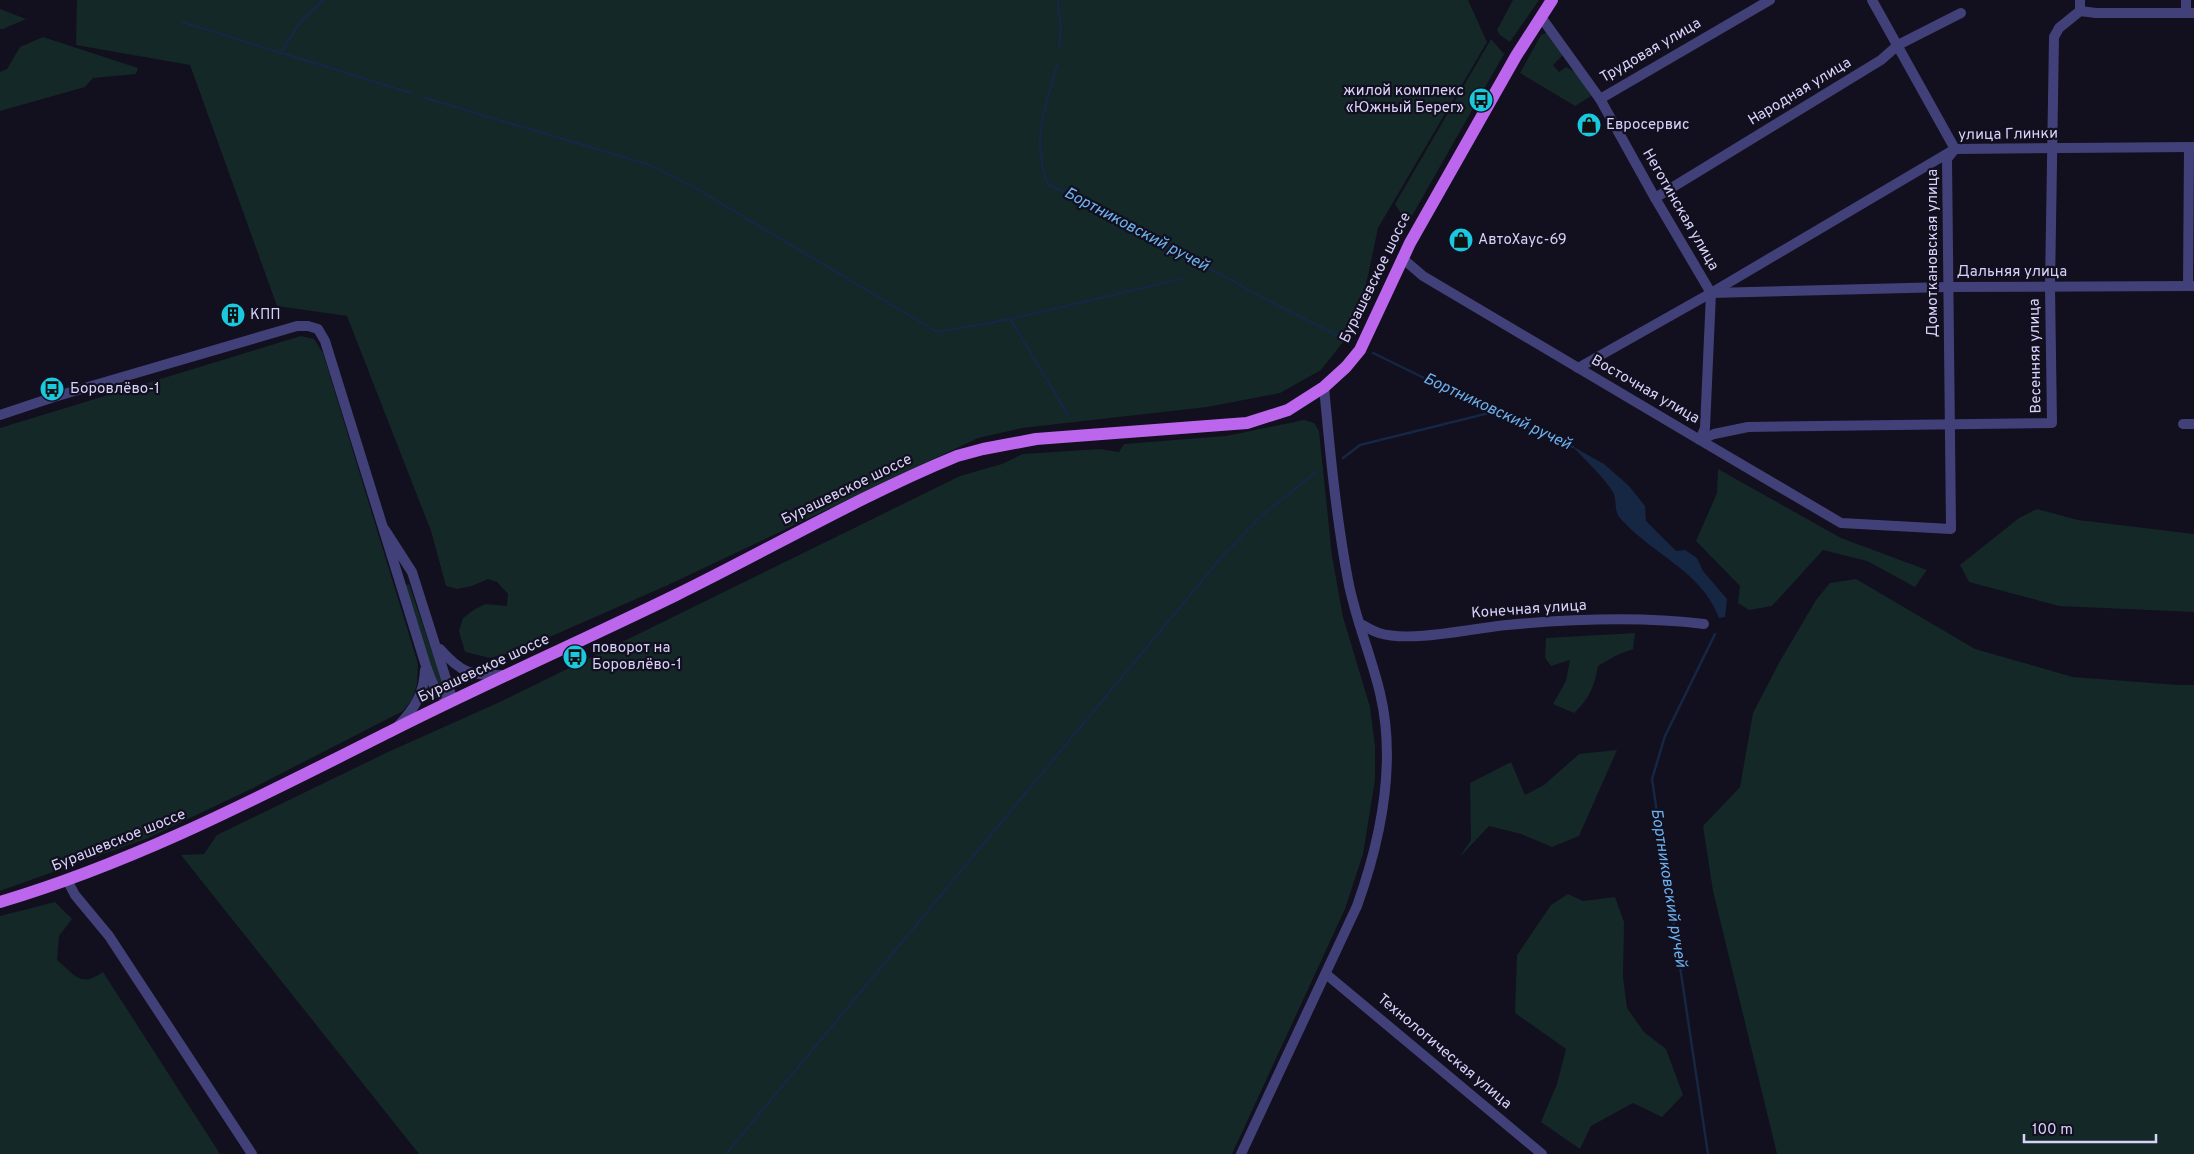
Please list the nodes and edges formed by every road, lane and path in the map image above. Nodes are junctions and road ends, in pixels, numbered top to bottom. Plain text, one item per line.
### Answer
1 (1552, 0) edge
2 (1770, 0) edge
3 (1872, 0) edge
4 (2186, 0) edge
5 (2080, 5) edge
6 (1961, 13) dead end
7 (2190, 13) edge
8 (1541, 17) junction
9 (1898, 46) junction
10 (1600, 99) junction
11 (2053, 148) junction
12 (2191, 148) edge
13 (1955, 149) junction
14 (1655, 198) junction
15 (1402, 258) junction
16 (2191, 286) edge
17 (2050, 287) junction
18 (1948, 288) junction
19 (1711, 294) junction
20 (1578, 368) junction
21 (1324, 387) junction
22 (0, 415) edge
23 (1949, 424) junction
24 (2052, 424) joint
25 (2183, 424) dead end
26 (2194, 424) edge
27 (1700, 440) junction
28 (385, 530) junction
29 (1359, 623) junction
30 (1704, 624) dead end
31 (436, 644) junction
32 (426, 666) junction
33 (507, 675) junction
34 (453, 700) junction
35 (395, 728) junction
36 (68, 880) junction
37 (0, 902) edge
38 (1326, 974) junction
39 (252, 1154) edge
40 (1241, 1154) edge
41 (1542, 1154) edge

1 - 8 main road, Бурашевское шоссе
2 - 10 street, Трудовая улица
3 - 9 street
4 - 7 street
5 - 7 street
5 - 11 street, Весенняя улица
6 - 9 street, Народная улица
8 - 10 street, Неготинская улица
8 - 15 main road, Бурашевское шоссе
9 - 13 street
9 - 14 street, Народная улица
10 - 14 street, Неготинская улица
11 - 12 street, улица Глинки
11 - 13 street, улица Глинки
11 - 17 street, Весенняя улица
12 - 16 street
13 - 18 street, Домоткановская улица
13 - 19 street, улица Глинки
14 - 19 street, Неготинская улица
15 - 20 street, Восточная улица
15 - 21 main road, Бурашевское шоссе
16 - 17 street, Дальняя улица
17 - 18 street, Дальняя улица
17 - 24 street, Весенняя улица
18 - 19 street, Дальняя улица
18 - 23 street, Домоткановская улица
19 - 20 street, улица Глинки
19 - 27 street
20 - 27 street, Восточная улица
21 - 29 street
21 - 33 main road, Бурашевское шоссе
22 - 28 street
23 - 24 street, Восточная улица
23 - 27 street, Восточная улица
23 - 27 street, Домоткановская улица
25 - 26 street
28 - 31 street
28 - 32 street
29 - 30 street, Конечная улица
29 - 38 street
31 - 33 street
31 - 34 street
32 - 34 street
32 - 35 street
33 - 34 main road, Бурашевское шоссе
34 - 35 main road, Бурашевское шоссе
35 - 36 main road, Бурашевское шоссе
36 - 37 main road, Бурашевское шоссе
36 - 39 street
38 - 40 street
38 - 41 street, Технологическая улица

